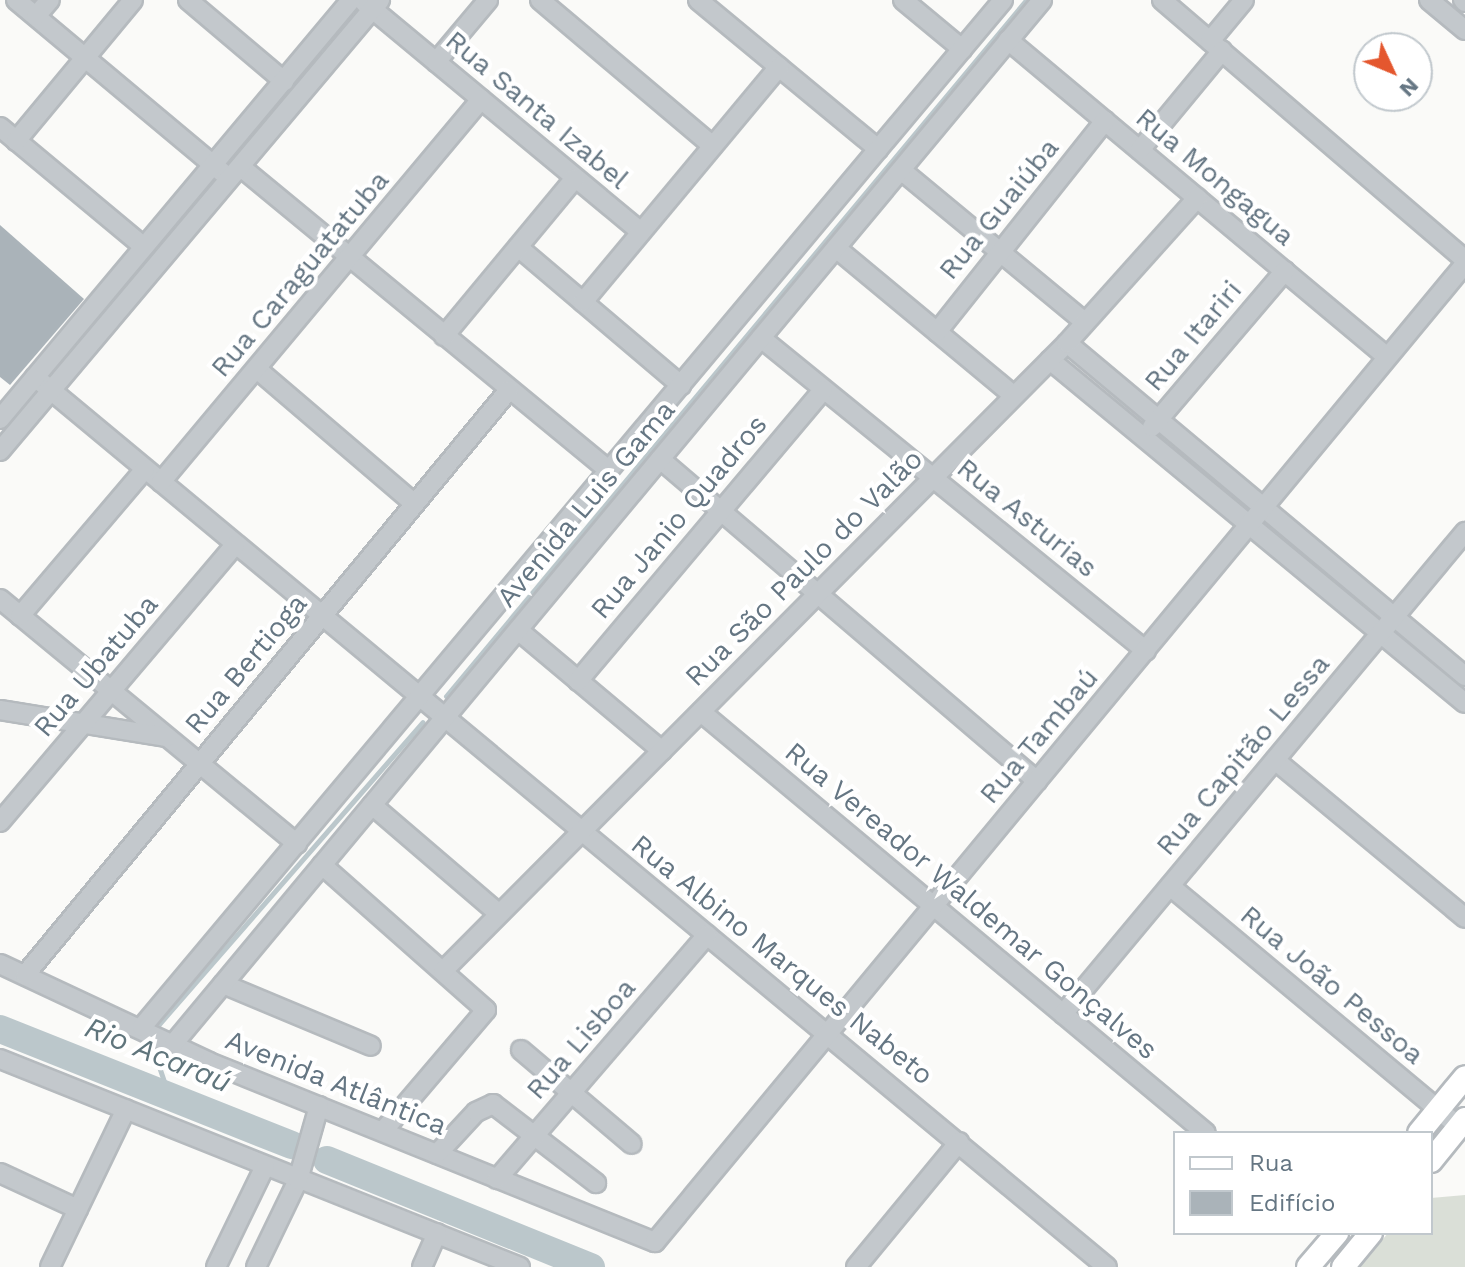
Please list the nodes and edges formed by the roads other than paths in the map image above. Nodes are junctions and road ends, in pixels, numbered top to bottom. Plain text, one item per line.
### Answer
1 (16, 0) edge
2 (50, 0) edge
3 (133, 0) edge
4 (188, 0) edge
5 (351, 0) edge
6 (488, 0) edge
7 (540, 0) edge
8 (700, 0) edge
9 (903, 0) edge
10 (1003, 0) edge
11 (1042, 0) edge
12 (1162, 0) edge
13 (1244, 0) edge
14 (1429, 0) edge
15 (371, 3) edge
16 (36, 16) junction
17 (1465, 30) edge
18 (1008, 40) junction
19 (1216, 46) junction
20 (962, 49) junction
21 (85, 58) junction
22 (436, 62) junction
23 (779, 67) junction
24 (284, 81) junction
25 (481, 99) junction
26 (1105, 121) junction
27 (0, 127) edge
28 (16, 141) junction
29 (713, 146) junction
30 (878, 149) junction
31 (1140, 150) junction
32 (214, 165) junction
33 (901, 170) junction
34 (237, 174) junction
35 (575, 178) junction
36 (1197, 198) junction
37 (641, 232) junction
38 (144, 247) junction
39 (518, 247) junction
40 (836, 248) junction
41 (1001, 252) junction
42 (350, 258) junction
43 (1465, 262) edge
44 (1285, 271) junction
45 (583, 302) junction
46 (1085, 322) junction
47 (937, 332) junction
48 (444, 336) junction
49 (761, 338) junction
50 (1067, 343) junction
51 (1386, 356) junction
52 (1050, 360) junction
53 (258, 370) junction
54 (35, 377) junction
55 (681, 385) junction
56 (51, 390) junction
57 (509, 390) junction
58 (823, 390) junction
59 (1014, 396) junction
60 (4, 406) edge
61 (27, 417) junction
62 (1159, 419) junction
63 (1144, 436) junction
64 (0, 451) edge
65 (660, 459) junction
66 (145, 469) junction
67 (609, 471) junction
68 (932, 478) junction
69 (161, 482) junction
70 (415, 504) junction
71 (1264, 505) junction
72 (722, 510) junction
73 (1249, 524) junction
74 (1465, 532) edge
75 (235, 545) junction
76 (819, 592) junction
77 (0, 599) edge
78 (20, 616) junction
79 (321, 617) junction
80 (1395, 617) junction
81 (518, 630) junction
82 (1382, 633) junction
83 (1146, 651) junction
84 (1465, 676) edge
85 (578, 681) junction
86 (112, 690) junction
87 (419, 699) junction
88 (1465, 703) edge
89 (0, 710) edge
90 (701, 712) junction
91 (444, 719) junction
92 (84, 723) junction
93 (170, 737) junction
94 (662, 751) junction
95 (1275, 760) junction
96 (200, 763) junction
97 (1037, 781) junction
98 (372, 805) junction
99 (0, 822) edge
100 (581, 832) junction
101 (297, 844) junction
102 (322, 865) junction
103 (1170, 886) junction
104 (933, 908) junction
105 (499, 914) junction
106 (1465, 918) edge
107 (707, 935) junction
108 (0, 964) edge
109 (443, 971) junction
110 (25, 975) junction
111 (223, 984) junction
112 (1063, 1014) junction
113 (142, 1027) junction
114 (830, 1035) junction
115 (174, 1043) junction
116 (371, 1046) dead end
117 (521, 1050) dead end
118 (0, 1059) edge
119 (1465, 1077) edge
120 (572, 1093) junction
121 (126, 1109) junction
122 (1438, 1110) junction
123 (317, 1113) junction
124 (1462, 1123) edge
125 (383, 1131) junction
126 (1204, 1131) edge
127 (1421, 1131) edge
128 (536, 1134) junction
129 (959, 1142) junction
130 (632, 1144) dead end
131 (437, 1154) junction
132 (1433, 1159) edge
133 (265, 1166) junction
134 (0, 1173) edge
135 (300, 1173) junction
136 (497, 1179) junction
137 (596, 1183) dead end
138 (78, 1209) junction
139 (437, 1233) junction
140 (1331, 1235) edge
141 (1369, 1235) edge
142 (655, 1242) joint
143 (1348, 1261) edge
144 (50, 1267) edge
145 (216, 1267) edge
146 (256, 1267) edge
147 (422, 1267) edge
148 (520, 1267) edge
149 (856, 1267) edge
150 (1107, 1267) edge
151 (1308, 1267) edge

1 - 16 street
2 - 16 street
3 - 21 street
4 - 24 street
5 - 24 street
6 - 22 street
7 - 29 street
8 - 23 street
9 - 20 street
10 - 20 street, Avenida Luis Gama
11 - 18 street, Avenida Luis Gama
12 - 19 street
13 - 19 street
14 - 17 street
15 - 22 street, Rua Santa Izabel
15 - 34 street
16 - 21 street
18 - 26 street, Rua Mongagua
18 - 33 street, Avenida Luis Gama
19 - 31 street
19 - 43 street
20 - 30 street, Avenida Luis Gama
21 - 28 street
21 - 32 street
22 - 25 street, Rua Santa Izabel
23 - 29 street
23 - 30 street
24 - 32 street
25 - 35 street, Rua Santa Izabel
25 - 42 street, Rua Caraguatatuba
26 - 31 street, Rua Mongagua
26 - 41 street, Rua Guaiúba
27 - 28 street
28 - 38 street
29 - 37 street
30 - 55 street, Avenida Luis Gama
31 - 36 street, Rua Mongagua
32 - 34 street
32 - 38 street
33 - 40 street, Avenida Luis Gama
33 - 41 street
34 - 42 street
34 - 56 street
35 - 37 street, Rua Santa Izabel
35 - 39 street
36 - 44 street, Rua Mongagua
36 - 46 street, Rua São Paulo do Valão
37 - 45 street
38 - 54 street
39 - 45 street
39 - 48 street
40 - 47 street
40 - 49 street, Avenida Luis Gama
41 - 46 street
41 - 47 street, Rua Guaiúba
42 - 48 street
42 - 53 street, Rua Caraguatatuba
43 - 51 street, Rua Tambaú
44 - 51 street, Rua Mongagua
44 - 62 street, Rua Itariri
45 - 55 street
46 - 50 street, Rua São Paulo do Valão
47 - 59 street
48 - 57 street
49 - 58 street, Rua Asturias
49 - 65 street, Avenida Luis Gama
50 - 52 street, Rua São Paulo do Valão
50 - 62 street
51 - 71 street, Rua Tambaú
52 - 59 street, Rua São Paulo do Valão
52 - 63 street
53 - 69 street, Rua Caraguatatuba
53 - 70 street
54 - 56 street, Rua Albino Marques Nabeto
54 - 60 street
55 - 67 street, Avenida Luis Gama
56 - 61 street
56 - 66 street, Rua Albino Marques Nabeto
57 - 67 street
57 - 70 street, Rua Bertioga
58 - 68 street, Rua Asturias
58 - 72 street, Rua Janio Quadros
59 - 68 street, Rua São Paulo do Valão
60 - 61 street
61 - 64 street
62 - 63 street, Rua Itariri
62 - 71 street
63 - 73 street
65 - 72 street
65 - 81 street, Avenida Luis Gama
66 - 69 street, Rua Albino Marques Nabeto
66 - 78 street
67 - 87 street, Avenida Luis Gama
68 - 76 street, Rua São Paulo do Valão
68 - 83 street, Rua Asturias
69 - 75 street, Rua Albino Marques Nabeto
70 - 79 street, Rua Bertioga
71 - 73 street, Rua Tambaú
71 - 80 street
72 - 76 street
72 - 85 street, Rua Janio Quadros
73 - 82 street
73 - 83 street, Rua Tambaú
74 - 80 street, Rua Capitão Lessa
75 - 79 street, Rua Albino Marques Nabeto
75 - 86 street, Rua Ubatuba
76 - 90 street, Rua São Paulo do Valão
76 - 97 street
77 - 78 street
78 - 86 street
79 - 87 street, Rua Albino Marques Nabeto
79 - 96 street, Rua Bertioga
80 - 82 street, Rua Capitão Lessa
80 - 84 street
81 - 85 street
81 - 91 street, Avenida Luis Gama
82 - 88 street
82 - 95 street, Rua Capitão Lessa
83 - 97 street, Rua Tambaú
85 - 94 street
86 - 92 street, Rua Ubatuba
86 - 93 street
87 - 91 street, Rua Albino Marques Nabeto
87 - 101 street, Avenida Luis Gama
89 - 92 street
90 - 94 street, Rua São Paulo do Valão
90 - 104 street, Rua Vereador Waldemar Gonçalves
91 - 98 street, Avenida Luis Gama
91 - 100 street, Rua Albino Marques Nabeto
92 - 93 street
92 - 99 street, Rua Ubatuba
93 - 96 street
94 - 100 street, Rua São Paulo do Valão
95 - 103 street, Rua Capitão Lessa
95 - 106 street
96 - 101 street
96 - 110 street, Rua Bertioga
97 - 104 street, Rua Tambaú
98 - 102 street, Avenida Luis Gama
98 - 105 street
100 - 105 street, Rua São Paulo do Valão
100 - 107 street, Rua Albino Marques Nabeto
101 - 113 street, Avenida Luis Gama
102 - 109 street
102 - 111 street, Avenida Luis Gama
103 - 112 street, Rua Capitão Lessa
103 - 122 street, Rua João Pessoa
104 - 112 street, Rua Vereador Waldemar Gonçalves
104 - 114 street, Rua Tambaú
105 - 109 street, Rua São Paulo do Valão
107 - 114 street, Rua Albino Marques Nabeto
107 - 120 street, Rua Lisboa
108 - 110 street, Avenida Atlântica
109 - 125 street
110 - 113 street, Avenida Atlântica
111 - 115 street, Avenida Luis Gama
111 - 116 street
112 - 126 street, Rua Vereador Waldemar Gonçalves
113 - 115 street, Avenida Atlântica
114 - 129 street, Rua Albino Marques Nabeto
114 - 142 street, Rua Tambaú
115 - 123 street, Avenida Atlântica
117 - 120 street
118 - 121 street
119 - 122 main road
120 - 128 street, Rua Lisboa
120 - 130 street
121 - 133 street
121 - 138 street
122 - 124 street, Rua João Pessoa
122 - 127 main road
123 - 125 street, Avenida Atlântica
123 - 135 street
124 - 132 main road
125 - 131 street, Avenida Atlântica
128 - 131 street
128 - 136 street, Rua Lisboa
128 - 137 street
129 - 149 street
129 - 150 street, Rua Albino Marques Nabeto
131 - 136 street, Avenida Atlântica
133 - 135 street
133 - 145 street
134 - 138 street
135 - 139 street
135 - 146 street
136 - 142 street, Avenida Atlântica
138 - 144 street
139 - 147 street
139 - 148 street
140 - 143 street
140 - 151 main road
141 - 143 main road

